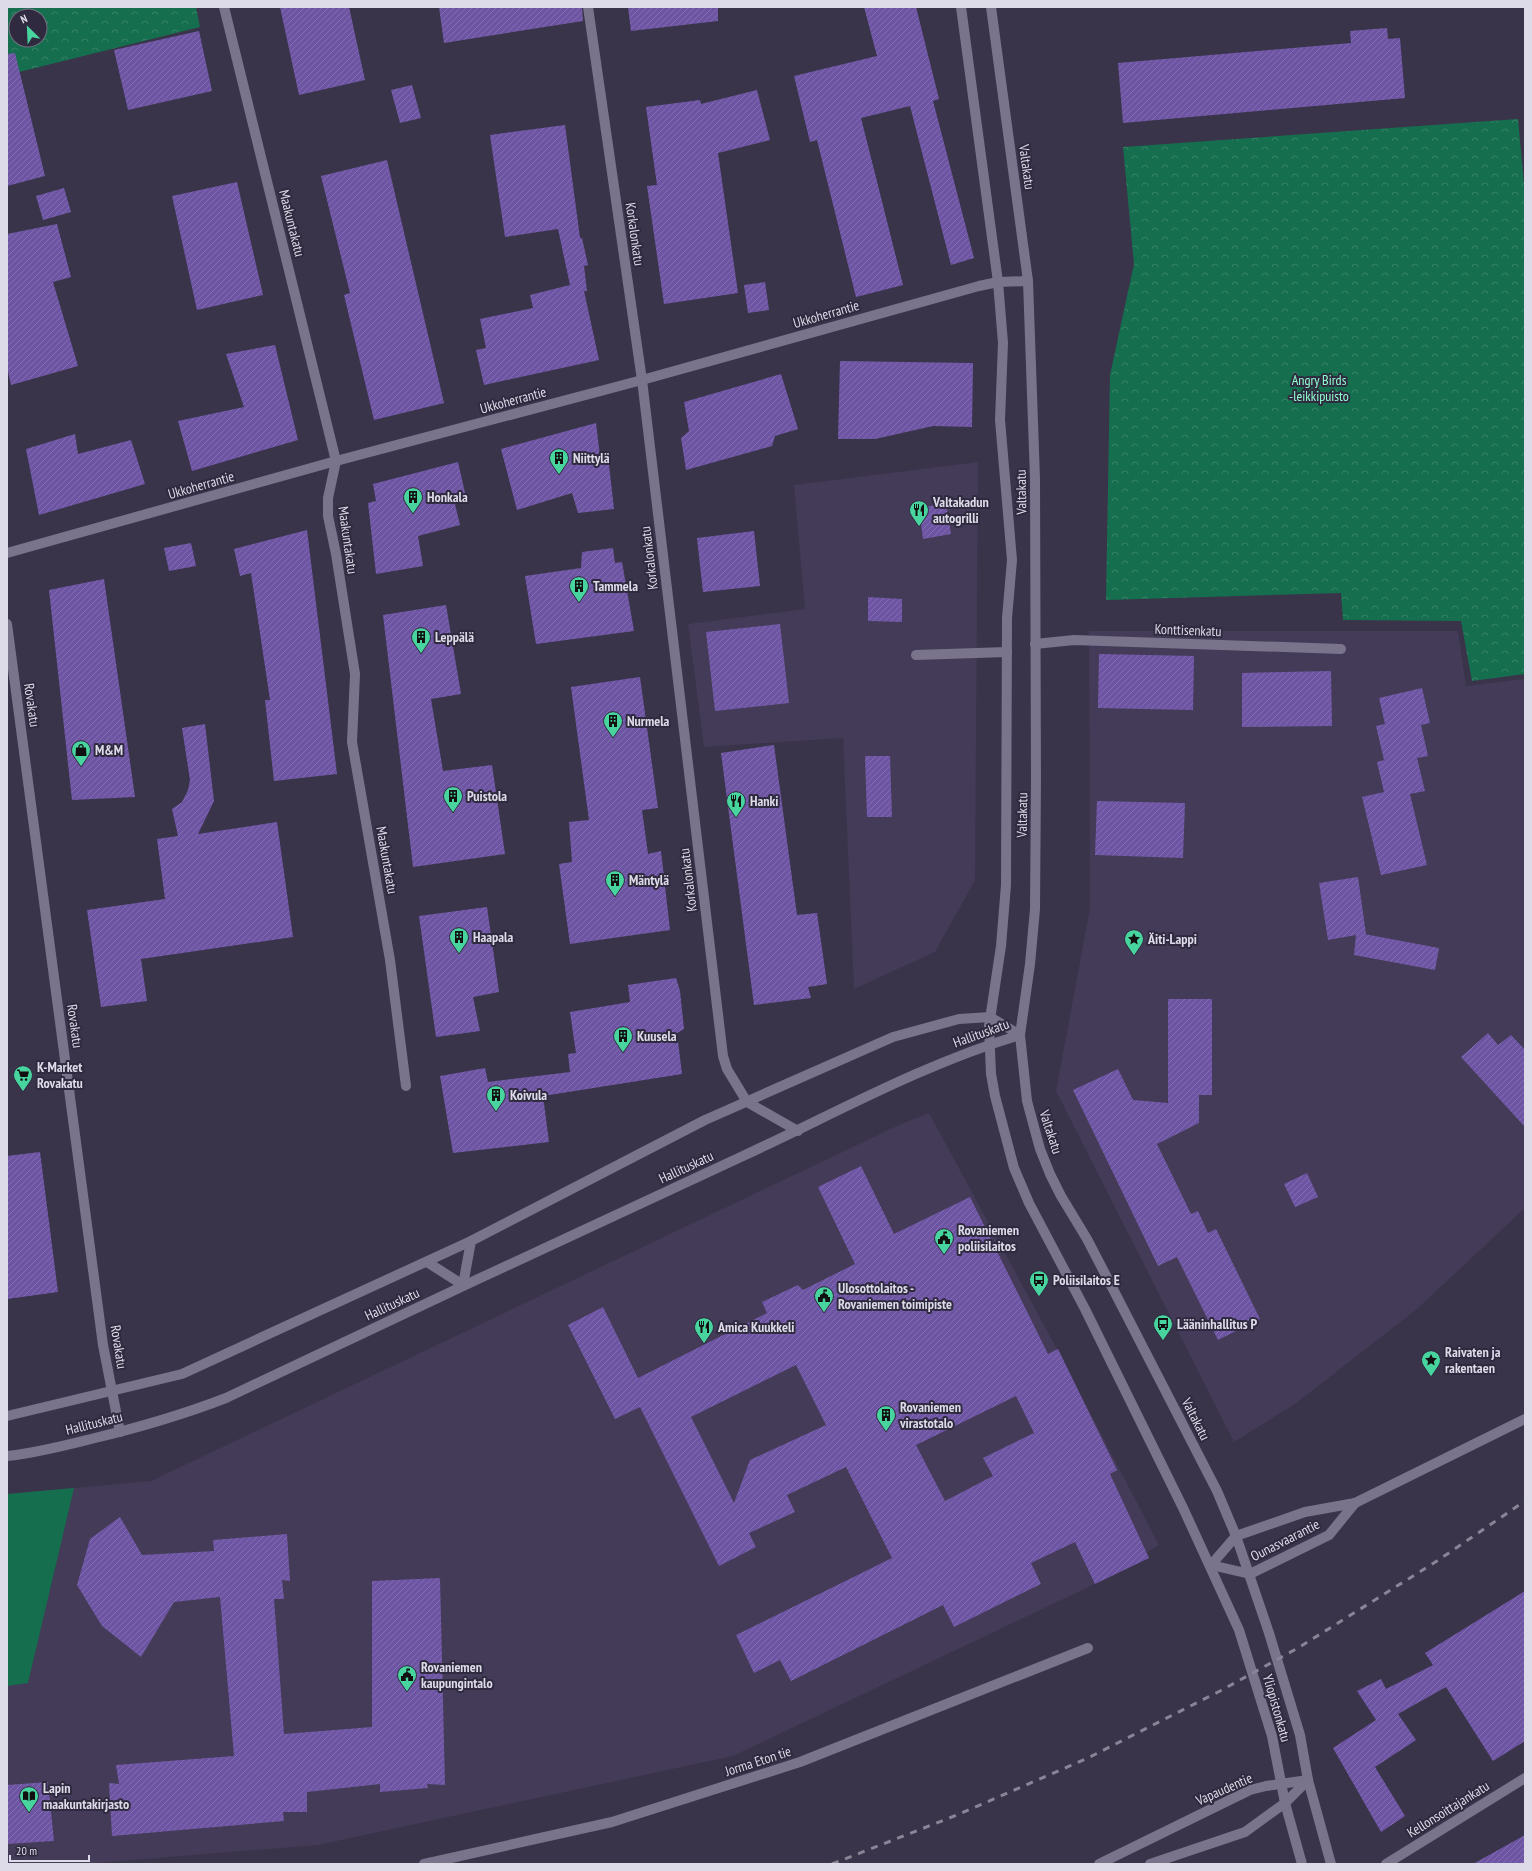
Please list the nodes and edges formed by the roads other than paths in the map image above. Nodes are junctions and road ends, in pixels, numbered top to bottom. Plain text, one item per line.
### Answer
1 (224, 7) edge
2 (588, 7) edge
3 (961, 7) edge
4 (991, 7) edge
5 (1028, 281) junction
6 (998, 282) junction
7 (642, 380) junction
8 (336, 461) junction
9 (7, 553) edge
10 (7, 624) edge
11 (1035, 644) junction
12 (1341, 649) dead end
13 (1007, 652) junction
14 (916, 655) dead end
15 (990, 1017) junction
16 (1020, 1035) junction
17 (989, 1044) junction
18 (406, 1086) dead end
19 (747, 1102) junction
20 (798, 1131) junction
21 (471, 1241) junction
22 (428, 1262) junction
23 (463, 1286) junction
24 (112, 1391) junction
25 (7, 1416) edge
26 (1525, 1419) edge
27 (120, 1432) junction
28 (7, 1456) edge
29 (1355, 1503) junction
30 (1236, 1536) junction
31 (1210, 1565) junction
32 (1250, 1574) junction
33 (1088, 1648) dead end
34 (1525, 1778) edge
35 (1308, 1780) junction
36 (1282, 1783) junction
37 (1284, 1804) junction
38 (424, 1864) edge
39 (1099, 1864) edge
40 (1150, 1864) edge
41 (1302, 1864) edge
42 (1331, 1864) edge
43 (1386, 1864) edge

1 - 8 street, Maakuntakatu
2 - 7 street, Korkalonkatu
3 - 6 street, Valtakatu
4 - 5 street, Valtakatu
5 - 6 street, Ukkoherrantie
5 - 11 street, Valtakatu
6 - 7 street, Ukkoherrantie
6 - 13 street, Valtakatu
7 - 8 street, Ukkoherrantie
7 - 19 street, Korkalonkatu
8 - 9 street, Ukkoherrantie
8 - 18 street, Maakuntakatu
10 - 24 street, Rovakatu
11 - 12 street, Konttisenkatu
11 - 16 street, Valtakatu
13 - 14 street
13 - 15 street, Valtakatu
15 - 16 street, Hallituskatu
15 - 17 street, Valtakatu
15 - 19 street, Hallituskatu
16 - 17 street, Hallituskatu
16 - 30 street, Valtakatu
17 - 20 street, Hallituskatu
17 - 31 street, Valtakatu
19 - 20 street
19 - 21 street, Hallituskatu
20 - 23 street, Hallituskatu
21 - 22 street, Hallituskatu
21 - 23 street
22 - 23 street
22 - 24 street, Hallituskatu
23 - 27 street, Hallituskatu
24 - 25 street, Hallituskatu
24 - 27 street, Rovakatu
26 - 29 street, Ounasvaarantie
27 - 28 street, Hallituskatu
29 - 30 street, Ounasvaarantie
29 - 32 street, Ounasvaarantie
30 - 31 street, Ounasvaarantie
30 - 32 street, Valtakatu
31 - 32 street, Ounasvaarantie
31 - 36 street, Yliopistonkatu
32 - 35 street, Yliopistonkatu
33 - 38 street, Jorma Eton tie
34 - 43 street, Kellonsoittajankatu
35 - 36 street, Vapaudentie
35 - 37 street
35 - 42 street, Yliopistonkatu
36 - 37 street, Yliopistonkatu
36 - 39 street, Vapaudentie
37 - 40 street
37 - 41 street, Yliopistonkatu

